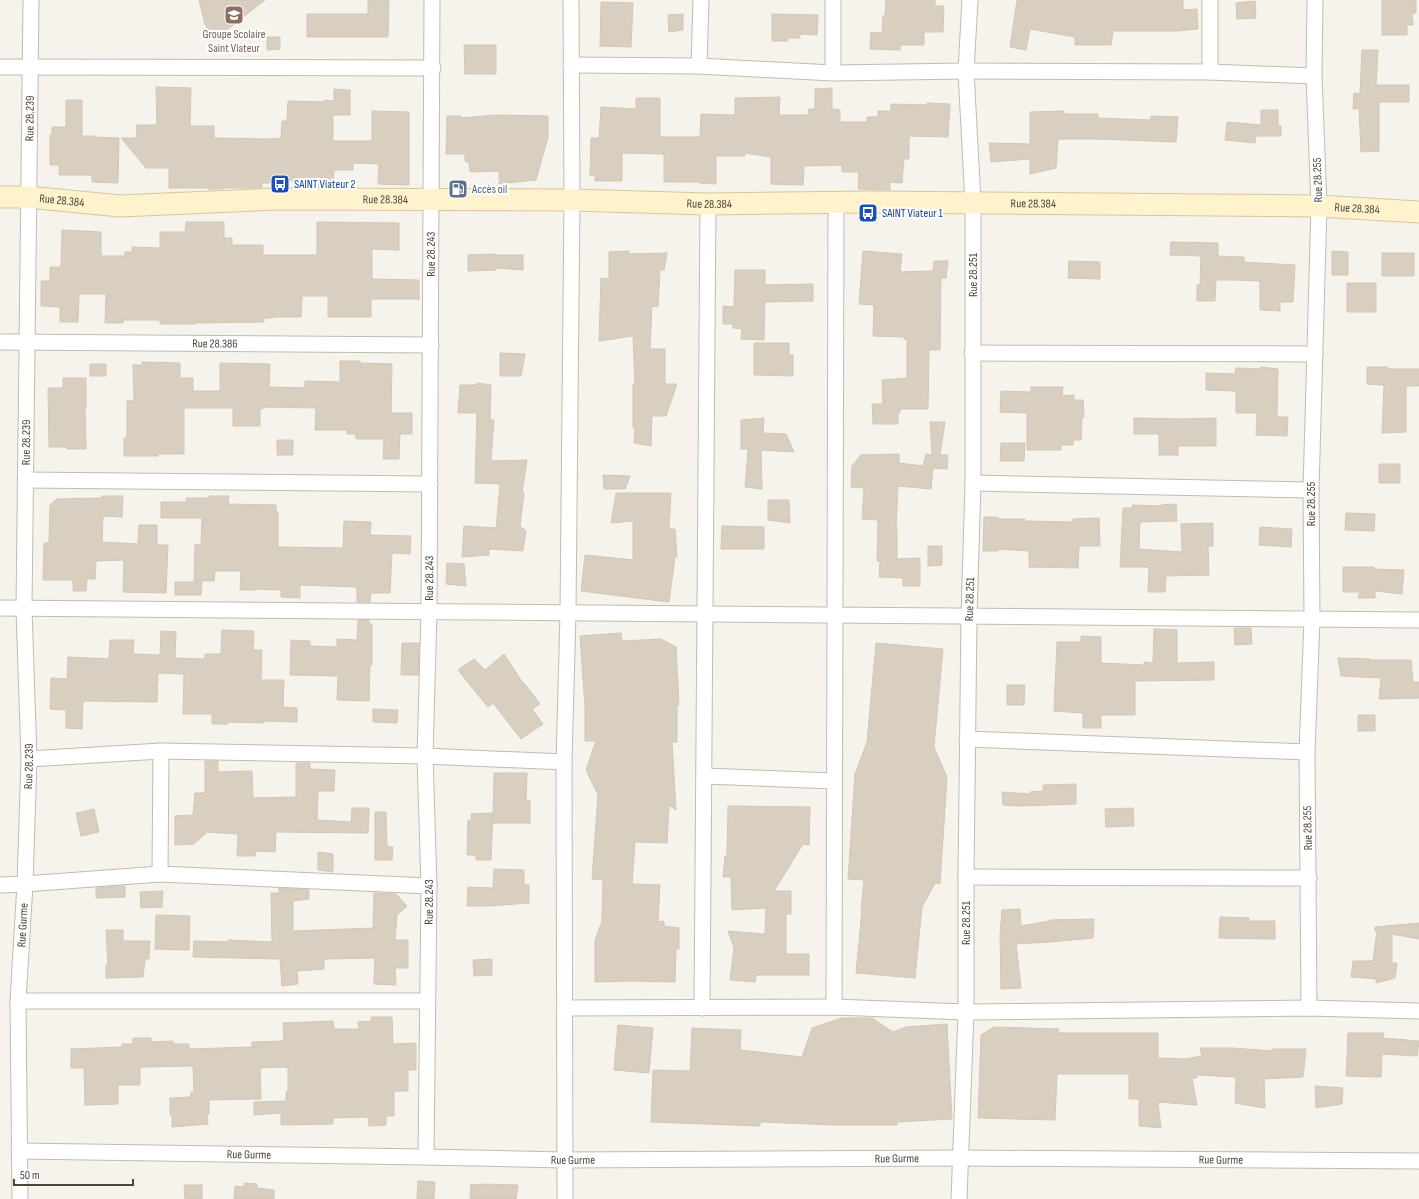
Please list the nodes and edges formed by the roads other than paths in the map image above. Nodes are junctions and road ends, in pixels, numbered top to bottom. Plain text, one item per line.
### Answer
1 (31, 0) edge
2 (432, 0) edge
3 (571, 0) edge
4 (701, 0) edge
5 (833, 0) edge
6 (970, 0) edge
7 (1210, 0) edge
8 (1315, 0) edge
9 (571, 65) junction
10 (0, 66) edge
11 (699, 66) junction
12 (30, 67) junction
13 (433, 68) junction
14 (966, 71) junction
15 (1210, 72) junction
16 (833, 73) junction
17 (1314, 76) junction
18 (0, 197) edge
19 (28, 197) junction
20 (572, 200) junction
21 (432, 201) junction
22 (836, 203) junction
23 (973, 203) junction
24 (708, 204) junction
25 (1319, 206) junction
26 (1419, 212) edge
27 (0, 342) edge
28 (27, 342) junction
29 (431, 345) junction
30 (972, 353) junction
31 (1315, 354) junction
32 (25, 480) junction
33 (973, 483) junction
34 (430, 484) junction
35 (1311, 490) junction
36 (0, 608) edge
37 (24, 609) junction
38 (429, 612) junction
39 (568, 613) junction
40 (705, 614) junction
41 (835, 615) junction
42 (969, 616) junction
43 (1312, 619) junction
44 (1419, 620) edge
45 (968, 739) junction
46 (161, 752) junction
47 (1307, 752) junction
48 (425, 756) junction
49 (30, 759) junction
50 (564, 762) junction
51 (704, 776) junction
52 (834, 781) junction
53 (160, 874) junction
54 (966, 877) junction
55 (1309, 878) junction
56 (25, 884) junction
57 (0, 885) edge
58 (429, 886) junction
59 (18, 1001) junction
60 (427, 1001) junction
61 (834, 1007) junction
62 (565, 1008) junction
63 (702, 1008) junction
64 (1309, 1008) junction
65 (1419, 1011) edge
66 (966, 1012) junction
67 (19, 1151) junction
68 (426, 1157) junction
69 (960, 1158) junction
70 (564, 1160) junction
71 (1419, 1161) edge
72 (20, 1199) edge
73 (565, 1199) edge
74 (959, 1199) edge

1 - 12 street, Rue 28.239
2 - 13 street, Rue 28.243
3 - 9 street
4 - 11 street
5 - 16 street
6 - 14 street, Rue 28.251
7 - 15 street
8 - 17 street, Rue 28.255
9 - 11 street
9 - 20 street
10 - 12 street
11 - 16 street
12 - 13 street
12 - 19 street, Rue 28.239
13 - 21 street, Rue 28.243
14 - 15 street
14 - 16 street
14 - 23 street, Rue 28.251
15 - 17 street
17 - 25 street, Rue 28.255
18 - 19 street, Rue 28.384
19 - 21 street, Rue 28.384
19 - 28 street, Rue 28.239
20 - 21 street, Rue 28.384
20 - 24 street, Rue 28.384
20 - 39 street
21 - 29 street, Rue 28.243
22 - 23 street, Rue 28.384
22 - 24 street, Rue 28.384
22 - 41 street
23 - 25 street, Rue 28.384
23 - 30 street, Rue 28.251
24 - 40 street
25 - 26 street, Rue 28.384
25 - 31 street, Rue 28.255
27 - 28 street, Rue 28.386
28 - 29 street, Rue 28.386
28 - 32 street, Rue 28.239
29 - 34 street, Rue 28.243
30 - 31 street
30 - 33 street, Rue 28.251
31 - 35 street, Rue 28.255
32 - 34 street
32 - 37 street, Rue 28.239
33 - 35 street
33 - 42 street, Rue 28.251
34 - 38 street, Rue 28.243
35 - 43 street, Rue 28.255
36 - 37 street
37 - 38 street
37 - 49 street, Rue 28.239
38 - 39 street
38 - 48 street, Rue 28.243
39 - 40 street
39 - 50 street
40 - 41 street
40 - 51 street
41 - 42 street
41 - 52 street
42 - 43 street
42 - 45 street, Rue 28.251
43 - 44 street
43 - 47 street, Rue 28.255
45 - 47 street
45 - 54 street, Rue 28.251
46 - 48 street
46 - 49 street
46 - 53 street
47 - 55 street, Rue 28.255
48 - 50 street
48 - 58 street, Rue 28.243
49 - 56 street, Rue 28.239
50 - 62 street
51 - 52 street
51 - 63 street
52 - 61 street
53 - 56 street
53 - 58 street
54 - 55 street
54 - 66 street, Rue 28.251
55 - 64 street, Rue 28.255
56 - 57 street
56 - 59 street, Rue Gurme
58 - 60 street, Rue 28.243
59 - 60 street
59 - 67 street, Rue Gurme
60 - 68 street, Rue 28.243
61 - 63 street
61 - 66 street
62 - 63 street
62 - 70 street
64 - 65 street
64 - 66 street
66 - 69 street, Rue 28.251
67 - 68 street, Rue Gurme
67 - 72 street
68 - 70 street, Rue Gurme
69 - 70 street, Rue Gurme
69 - 71 street, Rue Gurme
69 - 74 street, Rue 28.251
70 - 73 street

